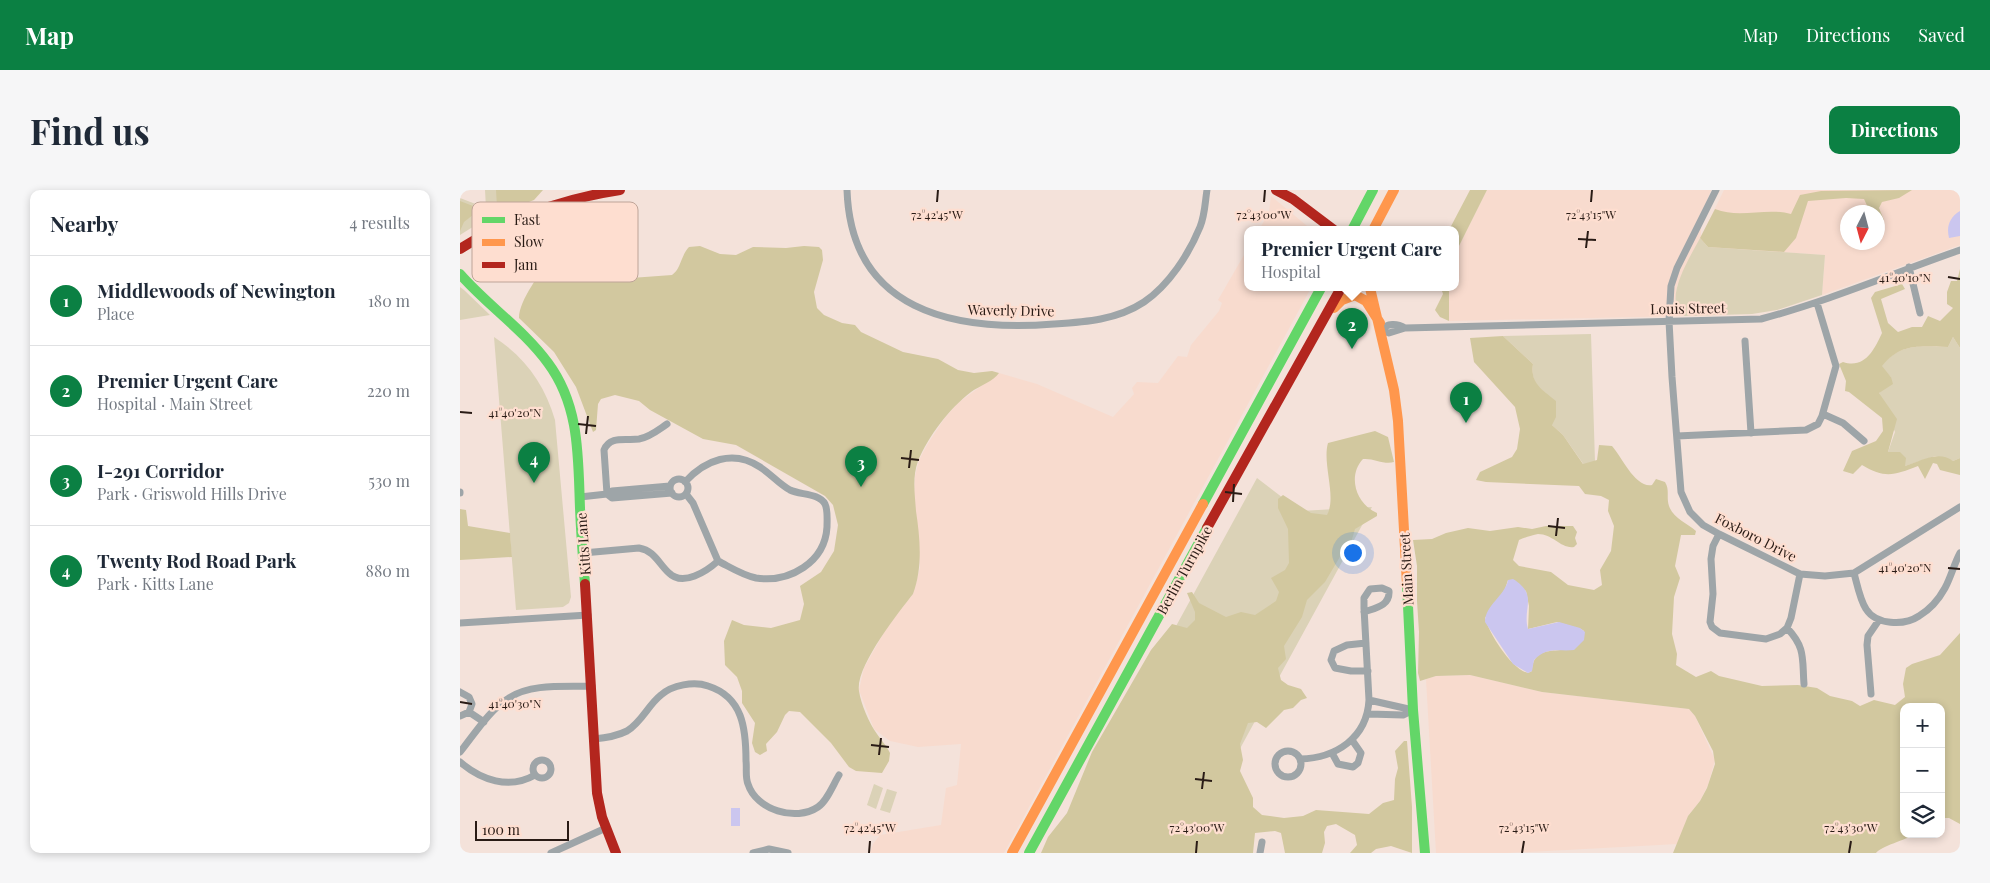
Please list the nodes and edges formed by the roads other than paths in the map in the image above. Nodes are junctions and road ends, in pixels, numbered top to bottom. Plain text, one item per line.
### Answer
1 (620, 190) edge
2 (847, 190) edge
3 (1207, 190) edge
4 (1276, 190) edge
5 (1373, 190) edge
6 (1394, 190) edge
7 (1716, 190) edge
8 (560, 202) edge
9 (1328, 226) edge
10 (1354, 226) edge
11 (1375, 226) edge
12 (472, 242) edge
13 (460, 249) edge
14 (1960, 250) edge
15 (1909, 267) junction
16 (460, 274) edge
17 (1319, 291) edge
18 (1339, 291) edge
19 (1371, 291) edge
20 (1817, 303) junction
21 (1920, 313) dead end
22 (1324, 319) junction
23 (1669, 321) junction
24 (1380, 326) junction
25 (1745, 341) dead end
26 (1823, 414) junction
27 (667, 424) dead end
28 (1751, 433) junction
29 (1677, 436) junction
30 (1864, 441) dead end
31 (1233, 480) junction
32 (685, 482) junction
33 (1211, 487) junction
34 (671, 489) junction
35 (607, 494) junction
36 (686, 494) junction
37 (580, 497) junction
38 (1960, 507) edge
39 (1719, 534) junction
40 (583, 553) junction
41 (1960, 553) edge
42 (718, 560) junction
43 (1854, 573) junction
44 (1800, 574) junction
45 (1364, 612) dead end
46 (588, 615) junction
47 (1879, 620) junction
48 (460, 623) edge
49 (1787, 628) junction
50 (1366, 643) junction
51 (1368, 671) junction
52 (1804, 684) dead end
53 (592, 686) junction
54 (460, 692) edge
55 (1871, 694) dead end
56 (1369, 700) junction
57 (1413, 710) junction
58 (469, 712) junction
59 (1368, 714) junction
60 (460, 716) edge
61 (484, 722) junction
62 (594, 739) junction
63 (1352, 740) junction
64 (460, 752) edge
65 (1332, 753) junction
66 (1064, 758) junction
67 (1300, 759) dead end
68 (460, 762) edge
69 (1076, 765) junction
70 (535, 774) dead end
71 (839, 776) dead end
72 (606, 828) junction
73 (1262, 842) dead end
74 (551, 853) edge
75 (616, 853) edge
76 (753, 853) edge
77 (788, 853) edge
78 (1012, 853) edge
79 (1029, 853) edge
80 (1260, 853) edge
81 (1425, 853) edge

1 - 8 main road
2 - 3 street, Waverly Drive
4 - 9 main road
5 - 10 main road
6 - 11 main road
7 - 23 street, Foxboro Drive
12 - 13 main road
14 - 15 street, Louis Street
15 - 20 street, Louis Street
15 - 21 street
16 - 37 main road, Kitts Lane
17 - 33 main road, Berlin Turnpike
18 - 22 main road, Berlin Turnpike
19 - 24 main road, Main Street
20 - 23 street, Louis Street
20 - 26 street
22 - 24 main road
22 - 31 main road, Berlin Turnpike
23 - 24 street, Louis Street
23 - 29 street, Foxboro Drive
24 - 57 main road, Main Street
25 - 28 street
26 - 28 street
26 - 30 street
27 - 35 street
28 - 29 street
29 - 39 street, Foxboro Drive
31 - 33 main road
31 - 69 main road, Berlin Turnpike
32 - 34 street
32 - 36 street
32 - 42 street
33 - 66 main road, Berlin Turnpike
34 - 35 street
34 - 36 street
35 - 37 street
36 - 42 street
37 - 40 main road, Kitts Lane
38 - 43 street, Foxboro Drive
39 - 44 street, Foxboro Drive
39 - 49 street
40 - 42 street
40 - 46 main road, Kitts Lane
41 - 47 street
43 - 44 street, Foxboro Drive
43 - 47 street
44 - 49 street
45 - 50 street
46 - 48 street
46 - 53 main road, Kitts Lane
47 - 55 street
49 - 52 street
50 - 51 street
50 - 51 street
51 - 56 street
53 - 61 street
53 - 62 main road, Kitts Lane
54 - 58 street
56 - 57 street
56 - 59 street
57 - 59 street
57 - 81 main road, Main Street
58 - 60 street
58 - 61 street
59 - 63 street
61 - 64 street
62 - 71 street
62 - 72 main road, Kitts Lane
63 - 65 street
63 - 65 street
65 - 67 street
66 - 69 main road
66 - 78 main road, Berlin Turnpike
68 - 70 street
69 - 79 main road, Berlin Turnpike
72 - 74 street
72 - 75 main road, Kitts Lane
73 - 80 street
76 - 77 street

